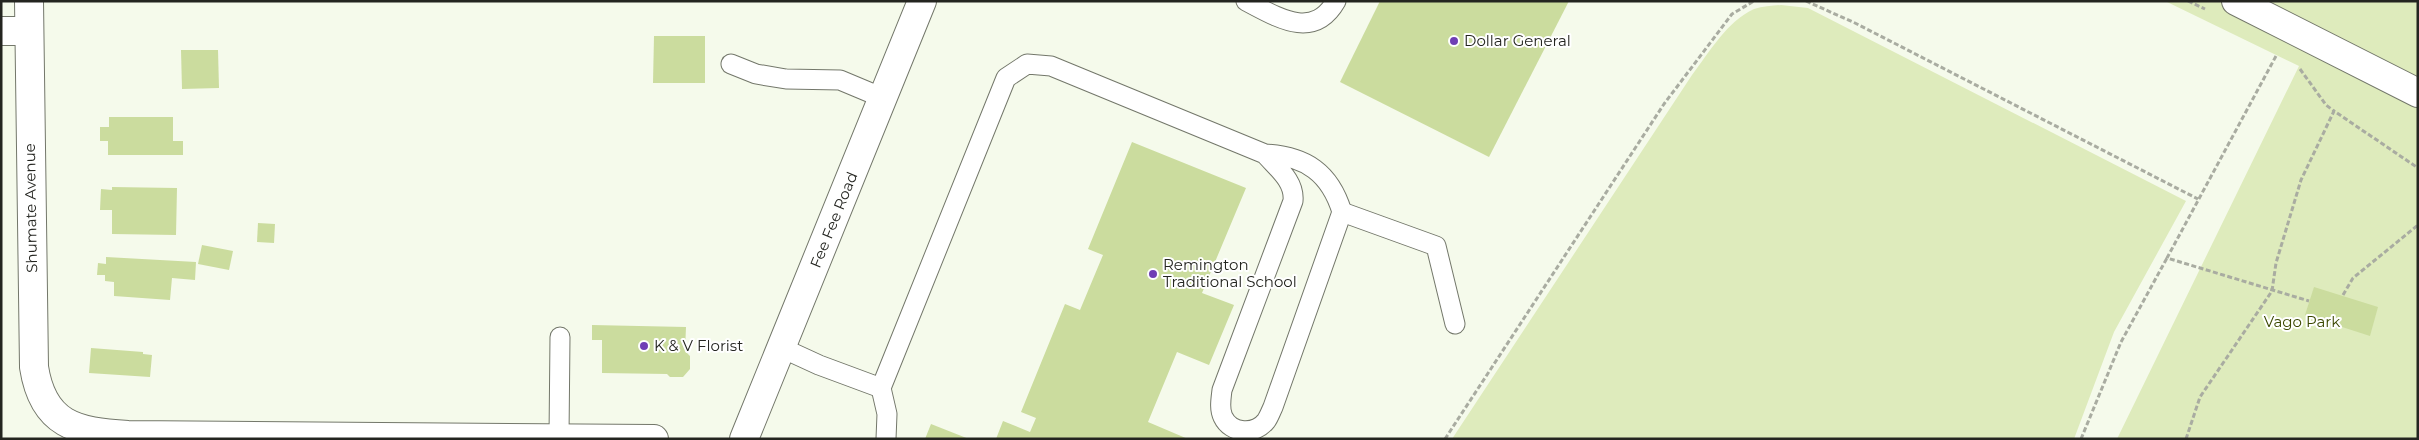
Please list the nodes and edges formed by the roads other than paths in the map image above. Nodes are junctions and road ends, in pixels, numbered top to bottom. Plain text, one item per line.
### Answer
1 (29, 1) edge
2 (922, 1) edge
3 (1246, 1) edge
4 (1336, 1) edge
5 (2236, 1) edge
6 (1, 31) edge
7 (29, 31) junction
8 (731, 64) dead end
9 (2418, 93) edge
10 (883, 98) junction
11 (1265, 154) junction
12 (1342, 212) junction
13 (1456, 324) dead end
14 (560, 337) dead end
15 (782, 348) junction
16 (881, 388) junction
17 (559, 437) junction
18 (654, 439) edge
19 (744, 439) edge
20 (886, 439) edge

1 - 7 street, Shumate Avenue
2 - 10 street, Fee Fee Road
3 - 4 lane
5 - 9 street
6 - 7 street
7 - 17 street, Shumate Avenue
8 - 10 lane
10 - 15 street, Fee Fee Road
11 - 12 lane
11 - 12 lane
11 - 16 lane
12 - 13 lane
14 - 17 lane
15 - 16 lane
15 - 19 street, Fee Fee Road
16 - 20 lane
17 - 18 street

